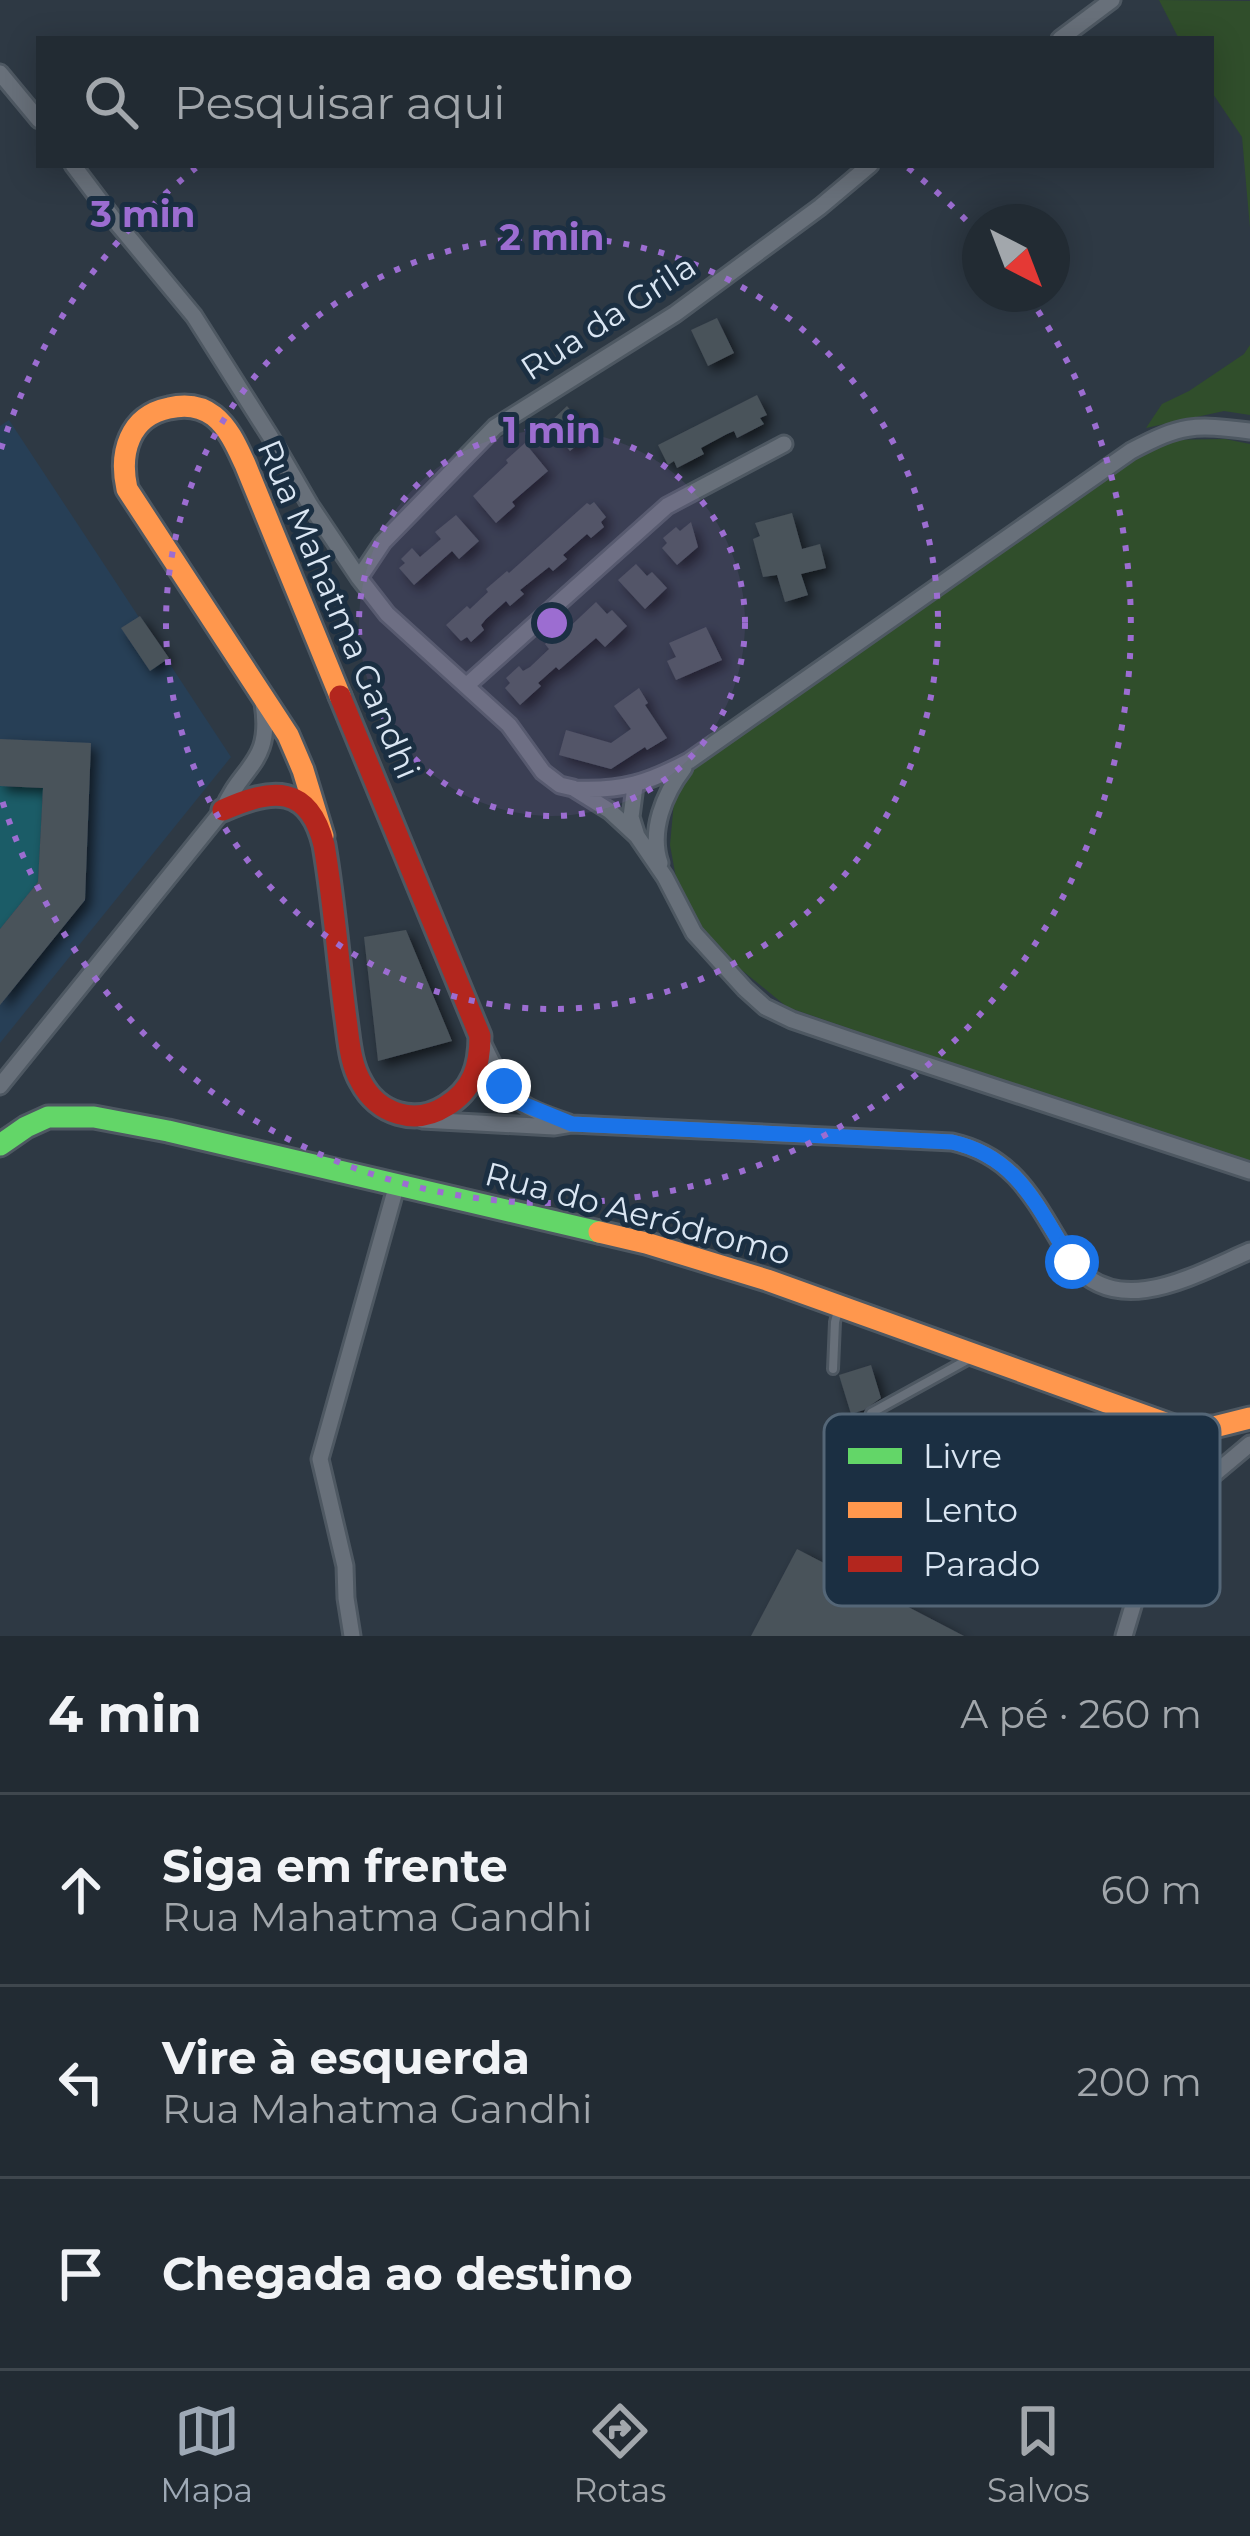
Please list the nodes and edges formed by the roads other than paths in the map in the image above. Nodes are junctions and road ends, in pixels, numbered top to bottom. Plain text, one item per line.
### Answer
1 (1112, 0) edge
2 (1064, 36) edge
3 (0, 73) edge
4 (36, 116) edge
5 (75, 168) edge
6 (866, 168) edge
7 (1250, 431) edge
8 (784, 444) dead end
9 (358, 578) junction
10 (466, 686) junction
11 (262, 694) junction
12 (689, 761) junction
13 (635, 786) junction
14 (573, 788) junction
15 (223, 810) junction
16 (658, 828) junction
17 (323, 836) junction
18 (637, 836) junction
19 (665, 877) junction
20 (482, 1041) junction
21 (0, 1086) edge
22 (416, 1118) junction
23 (572, 1124) junction
24 (0, 1145) edge
25 (1250, 1171) edge
26 (397, 1184) junction
27 (1250, 1251) edge
28 (839, 1306) junction
29 (975, 1355) junction
30 (833, 1369) dead end
31 (871, 1414) edge
32 (1141, 1414) edge
33 (1250, 1418) edge
34 (1220, 1427) edge
35 (1250, 1444) edge
36 (1220, 1469) edge
37 (1133, 1606) edge
38 (352, 1636) edge
39 (1124, 1636) edge

1 - 2 street
3 - 4 street
5 - 9 street
6 - 9 street, Rua da Grila
7 - 12 street
8 - 10 street
9 - 10 street
10 - 14 street
11 - 15 street
11 - 17 street, Rua Mahatma Gandhi
11 - 20 street, Rua Mahatma Gandhi
12 - 13 street
12 - 16 street
13 - 14 street
13 - 16 street
13 - 18 street
14 - 18 street
15 - 17 street
15 - 21 street
16 - 19 street
17 - 22 street, Rua Mahatma Gandhi
18 - 19 street
19 - 25 street
20 - 22 street
20 - 23 street, Rua Mahatma Gandhi
22 - 23 street, Rua Mahatma Gandhi
23 - 27 street, Rua Mahatma Gandhi
24 - 26 street, Rua do Aeródromo
26 - 28 street, Rua do Aeródromo
26 - 38 street
28 - 29 street, Rua do Aeródromo
28 - 30 lane
29 - 31 lane
29 - 32 street, Rua do Aeródromo
33 - 34 street, Rua do Aeródromo
35 - 36 street
37 - 39 street

